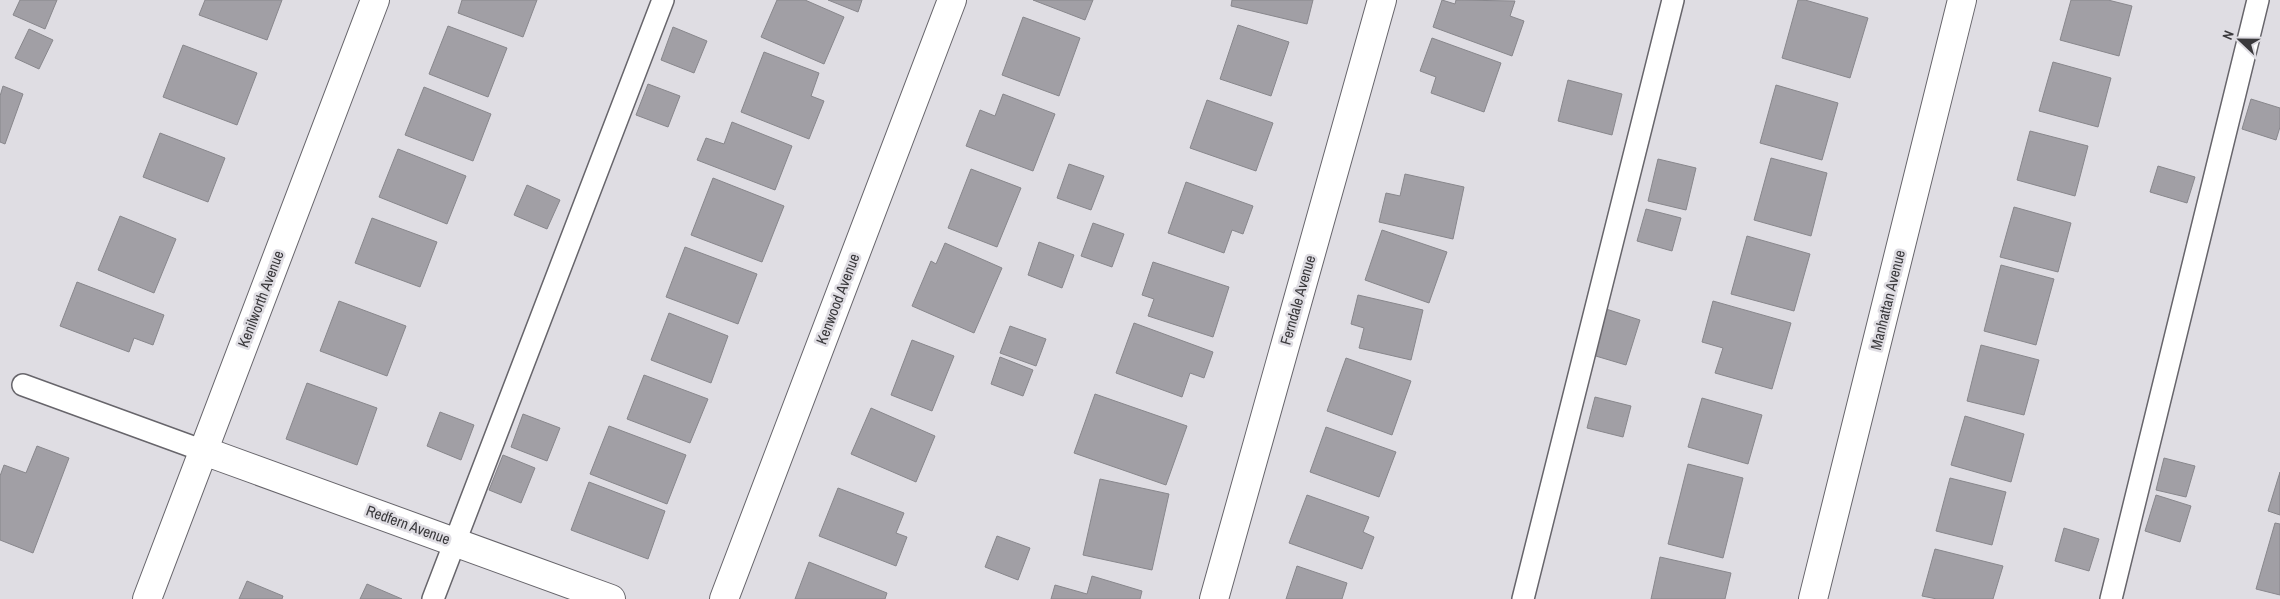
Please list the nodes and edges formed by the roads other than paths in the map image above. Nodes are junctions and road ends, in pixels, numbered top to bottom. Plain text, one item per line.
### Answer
1 (376, 0) edge
2 (663, 0) edge
3 (952, 0) edge
4 (1382, 0) edge
5 (1673, 0) edge
6 (1962, 0) edge
7 (2258, 0) edge
8 (23, 384) dead end
9 (204, 451) junction
10 (454, 542) junction
11 (147, 599) edge
12 (433, 599) edge
13 (612, 599) edge
14 (724, 599) edge
15 (1214, 599) edge
16 (1523, 599) edge
17 (1813, 599) edge
18 (2111, 599) edge

1 - 9 street, Kenilworth Avenue
2 - 10 lane
3 - 14 street, Kenwood Avenue
4 - 15 street, Ferndale Avenue
5 - 16 lane
6 - 17 street, Manhattan Avenue
7 - 18 lane
8 - 9 lane
9 - 10 street, Redfern Avenue
9 - 11 street, Kenilworth Avenue
10 - 12 lane
10 - 13 street, Redfern Avenue

